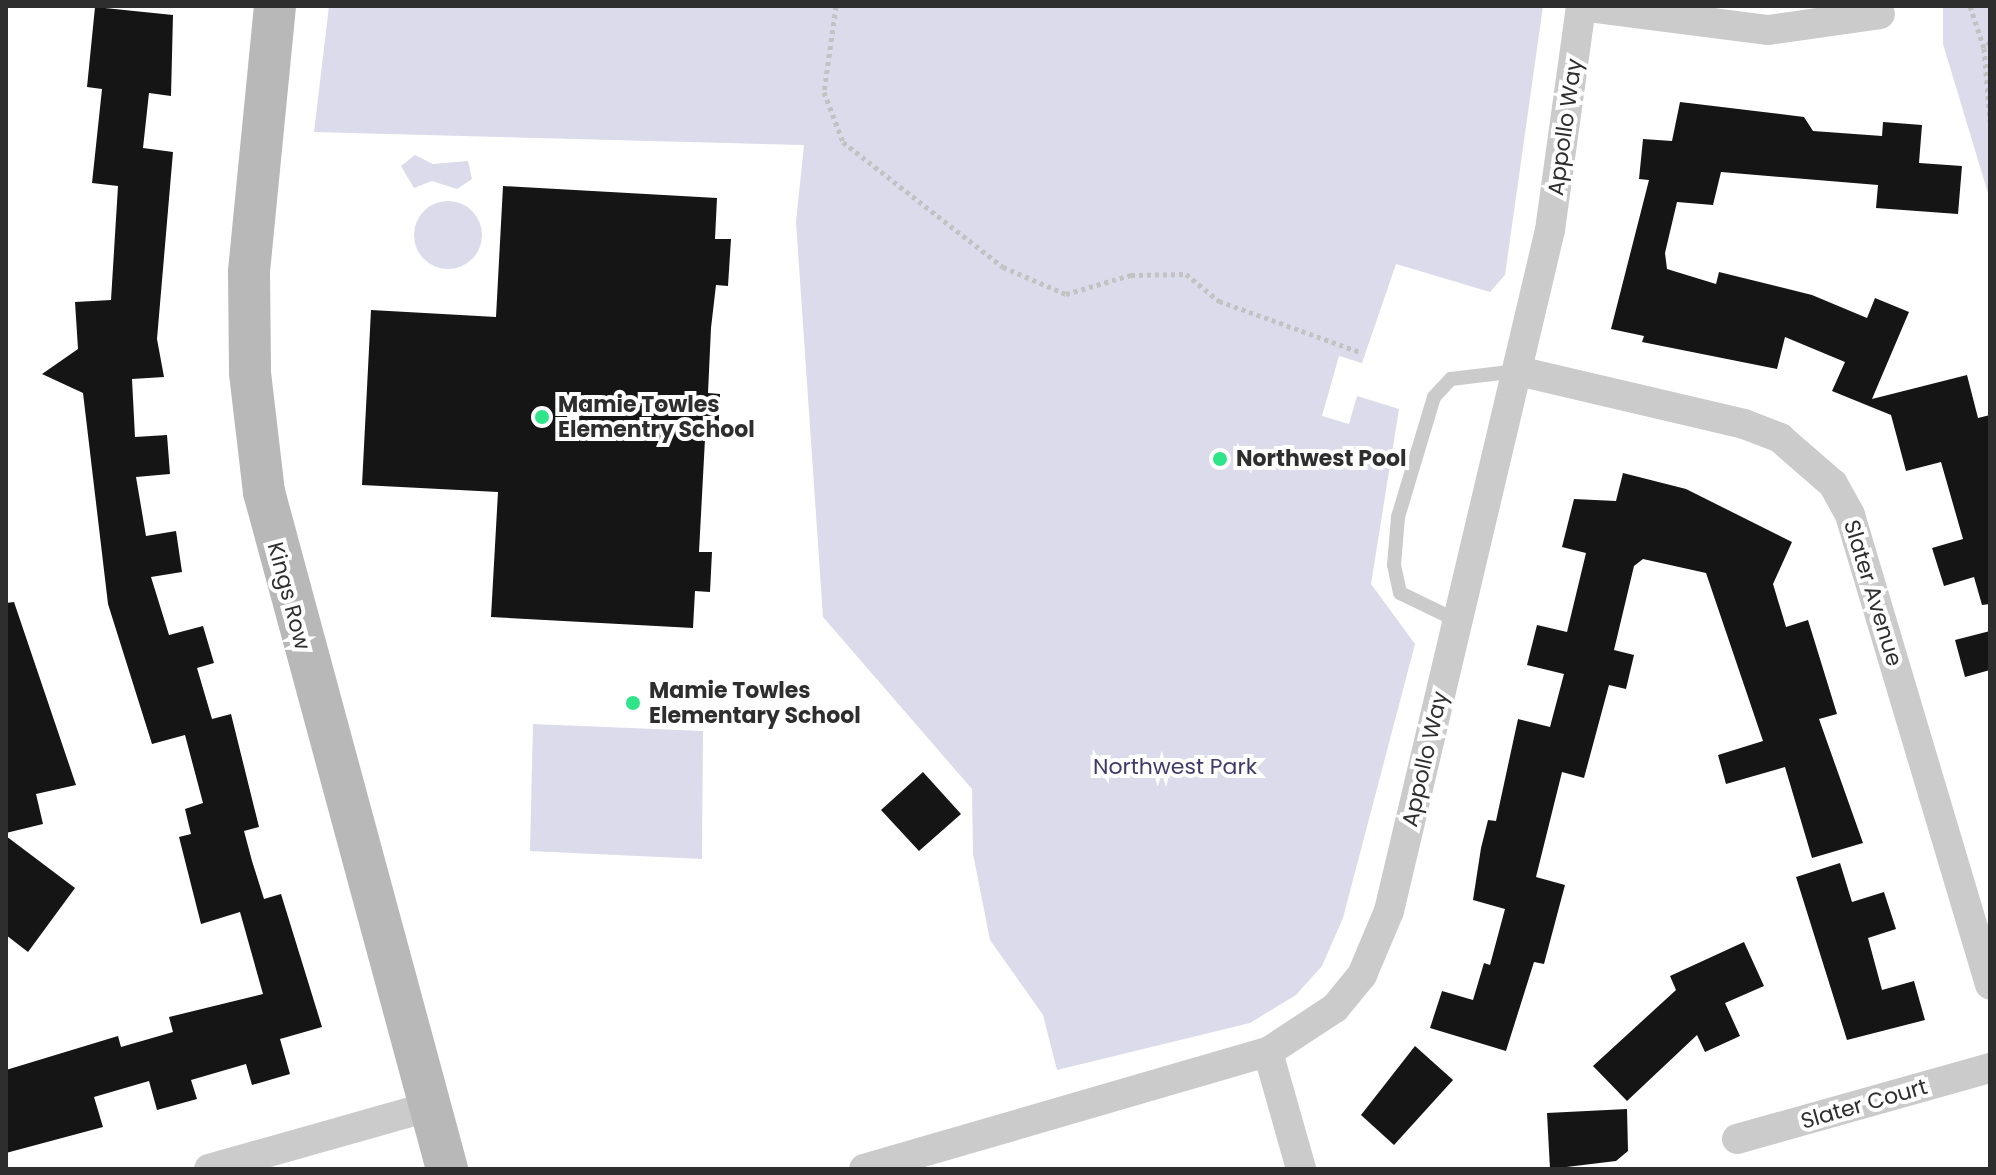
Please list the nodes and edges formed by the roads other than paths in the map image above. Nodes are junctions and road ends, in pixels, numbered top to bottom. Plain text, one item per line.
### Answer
1 (275, 6) edge
2 (1581, 6) edge
3 (1880, 14) dead end
4 (1518, 371) junction
5 (1458, 621) junction
6 (1990, 985) edge
7 (1268, 1052) junction
8 (1990, 1068) edge
9 (431, 1106) junction
10 (1737, 1139) dead end
11 (881, 1167) edge
12 (209, 1169) edge
13 (447, 1169) edge
14 (1301, 1169) edge

1 - 9 main road, Kings Row
2 - 3 street
2 - 4 street, Appollo Way
4 - 5 street, Appollo Way
4 - 5 lane
4 - 6 street, Slater Avenue
5 - 7 street, Appollo Way
7 - 11 street, Appollo Way
7 - 14 street
8 - 10 street, Slater Court
9 - 12 street
9 - 13 main road, Kings Row

